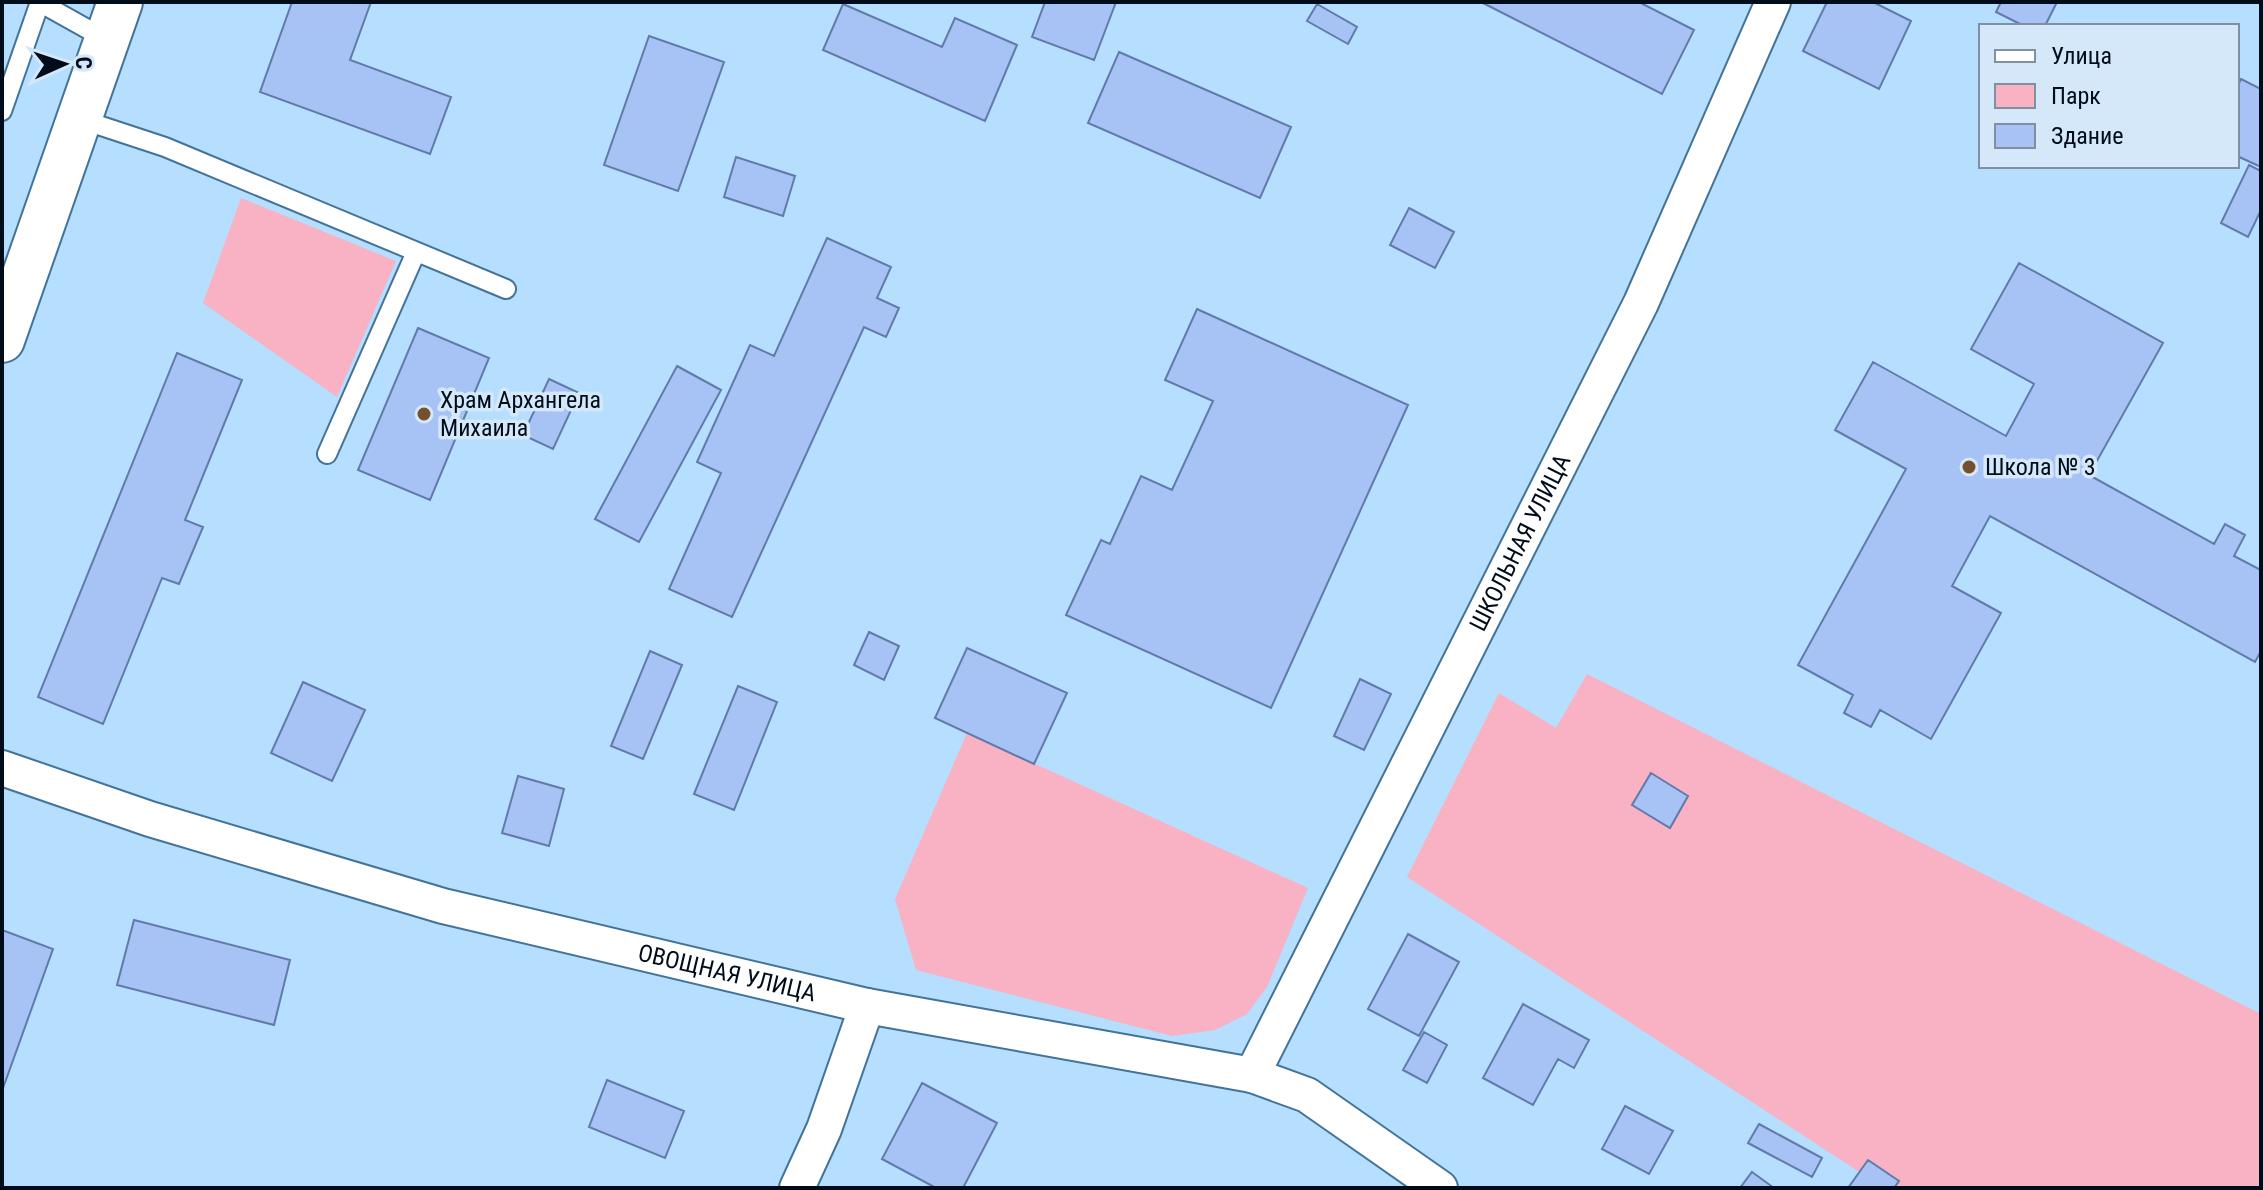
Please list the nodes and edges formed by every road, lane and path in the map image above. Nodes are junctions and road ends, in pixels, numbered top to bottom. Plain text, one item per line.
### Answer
1 (39, 2) edge
2 (1773, 2) edge
3 (114, 21) edge
4 (2, 111) edge
5 (80, 119) junction
6 (416, 252) junction
7 (506, 289) dead end
8 (2, 340) edge
9 (327, 454) dead end
10 (2, 768) edge
11 (867, 1006) junction
12 (1252, 1075) junction
13 (1423, 1183) edge
14 (797, 1188) edge

1 - 3 lane
1 - 4 lane
2 - 12 street, ШКОЛЬНАЯ УЛИЦА
3 - 5 main road
5 - 6 lane
5 - 8 main road
6 - 7 lane
6 - 9 lane
10 - 11 street, ОВОЩНАЯ УЛИЦА
11 - 12 street, ОВОЩНАЯ УЛИЦА
11 - 14 street
12 - 13 street, ОВОЩНАЯ УЛИЦА

